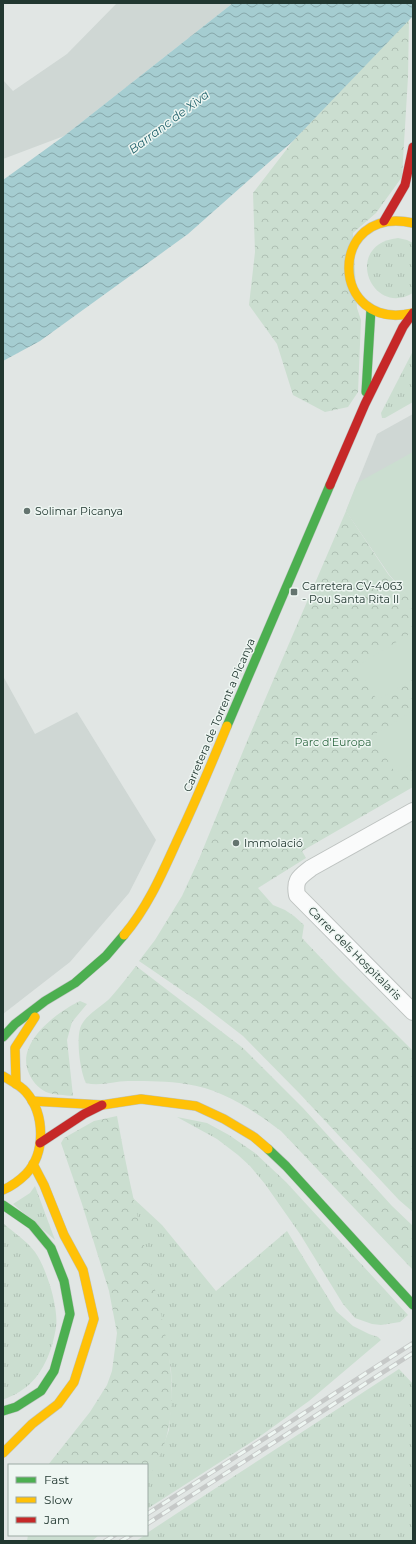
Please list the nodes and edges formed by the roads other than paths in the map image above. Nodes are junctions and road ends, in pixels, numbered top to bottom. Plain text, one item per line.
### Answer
1 (413, 147) edge
2 (384, 221) junction
3 (413, 223) edge
4 (371, 309) junction
5 (413, 313) edge
6 (365, 404) junction
7 (413, 811) edge
8 (45, 1001) junction
9 (413, 1012) edge
10 (3, 1037) edge
11 (3, 1076) edge
12 (16, 1084) junction
13 (32, 1102) junction
14 (102, 1105) junction
15 (40, 1143) junction
16 (33, 1164) junction
17 (3, 1190) edge
18 (3, 1205) edge
19 (413, 1305) edge
20 (3, 1410) edge
21 (3, 1453) edge

1 - 2 main road
2 - 3 main road
2 - 4 main road
4 - 5 main road
4 - 6 main road
5 - 6 main road, Carretera de Torrent a Picanya
6 - 8 main road, Carretera de Torrent a Picanya
7 - 9 street, Carrer dels Hospitalaris
8 - 10 main road, Carretera de Torrent a Picanya
8 - 12 main road, Carretera de Torrent a Picanya
11 - 12 main road
12 - 13 main road
13 - 14 main road
13 - 15 main road
14 - 15 main road
14 - 19 main road
15 - 16 main road
16 - 17 main road
16 - 21 main road
18 - 20 main road

